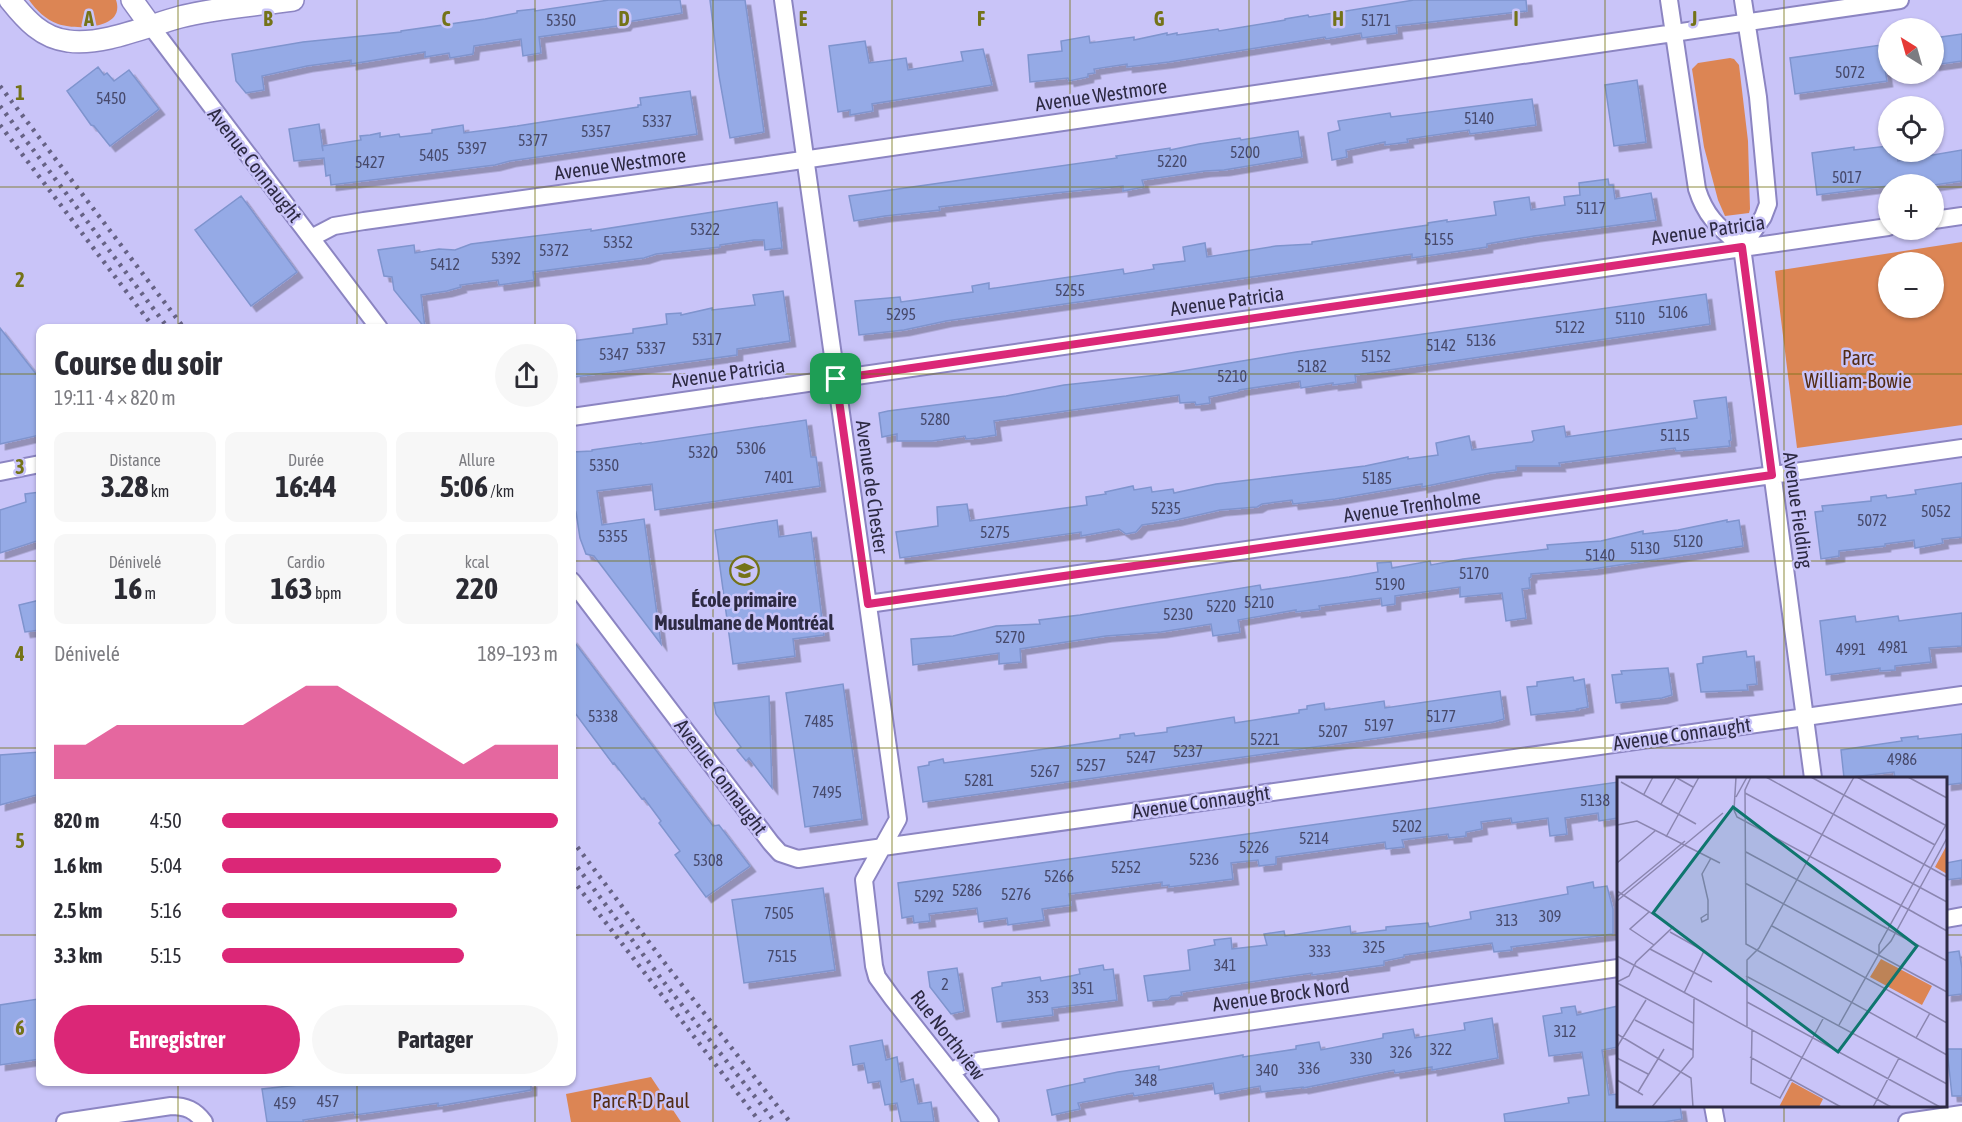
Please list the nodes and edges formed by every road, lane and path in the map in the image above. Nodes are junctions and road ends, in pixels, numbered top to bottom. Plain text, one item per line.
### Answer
1 (10, 0) edge
2 (132, 0) edge
3 (293, 0) edge
4 (783, 0) edge
5 (1669, 0) edge
6 (1743, 0) edge
7 (1900, 0) edge
8 (1747, 22) junction
9 (150, 26) junction
10 (1674, 33) junction
11 (805, 160) junction
12 (1962, 216) edge
13 (1944, 219) edge
14 (1878, 227) edge
15 (311, 238) junction
16 (1742, 247) junction
17 (376, 324) edge
18 (836, 379) junction
19 (576, 416) edge
20 (1962, 448) edge
21 (36, 465) edge
22 (0, 472) edge
23 (1772, 475) junction
24 (576, 586) edge
25 (868, 604) junction
26 (1962, 695) edge
27 (1805, 717) junction
28 (1813, 777) edge
29 (880, 848) junction
30 (1962, 916) edge
31 (1947, 919) edge
32 (1617, 968) edge
33 (875, 972) joint
34 (952, 1072) junction
35 (1713, 1107) edge
36 (1962, 1114) edge
37 (201, 1118) edge
38 (65, 1122) edge
39 (990, 1122) edge
40 (1716, 1122) edge
41 (1907, 1122) edge

1 - 9 street
2 - 9 street, Avenue Connaught
3 - 9 street
4 - 11 street, Avenue de Chester
5 - 10 street
6 - 8 street
7 - 8 street, Avenue Westmore
8 - 10 street, Avenue Westmore
8 - 16 street
9 - 15 street, Avenue Connaught
10 - 11 street, Avenue Westmore
10 - 16 street
11 - 15 street, Avenue Westmore
11 - 18 street, Avenue de Chester
12 - 13 street
14 - 16 street, Avenue Patricia
15 - 17 street, Avenue Connaught
16 - 18 street, Avenue Patricia
16 - 23 street, Avenue Fielding
18 - 19 street, Avenue Patricia
18 - 25 street, Avenue de Chester
20 - 23 street, Avenue Trenholme
21 - 22 street
23 - 25 street, Avenue Trenholme
23 - 27 street, Avenue Fielding
24 - 29 street, Avenue Connaught
25 - 29 street, Avenue de Chester
26 - 27 street, Avenue Connaught
27 - 28 street, Avenue Fielding
27 - 29 street, Avenue Connaught
29 - 33 street, Avenue de Chester
30 - 31 street
32 - 34 street, Avenue Brock Nord
33 - 34 street, Rue Northview
34 - 39 street, Rue Northview
35 - 40 street
36 - 41 street
37 - 38 street

